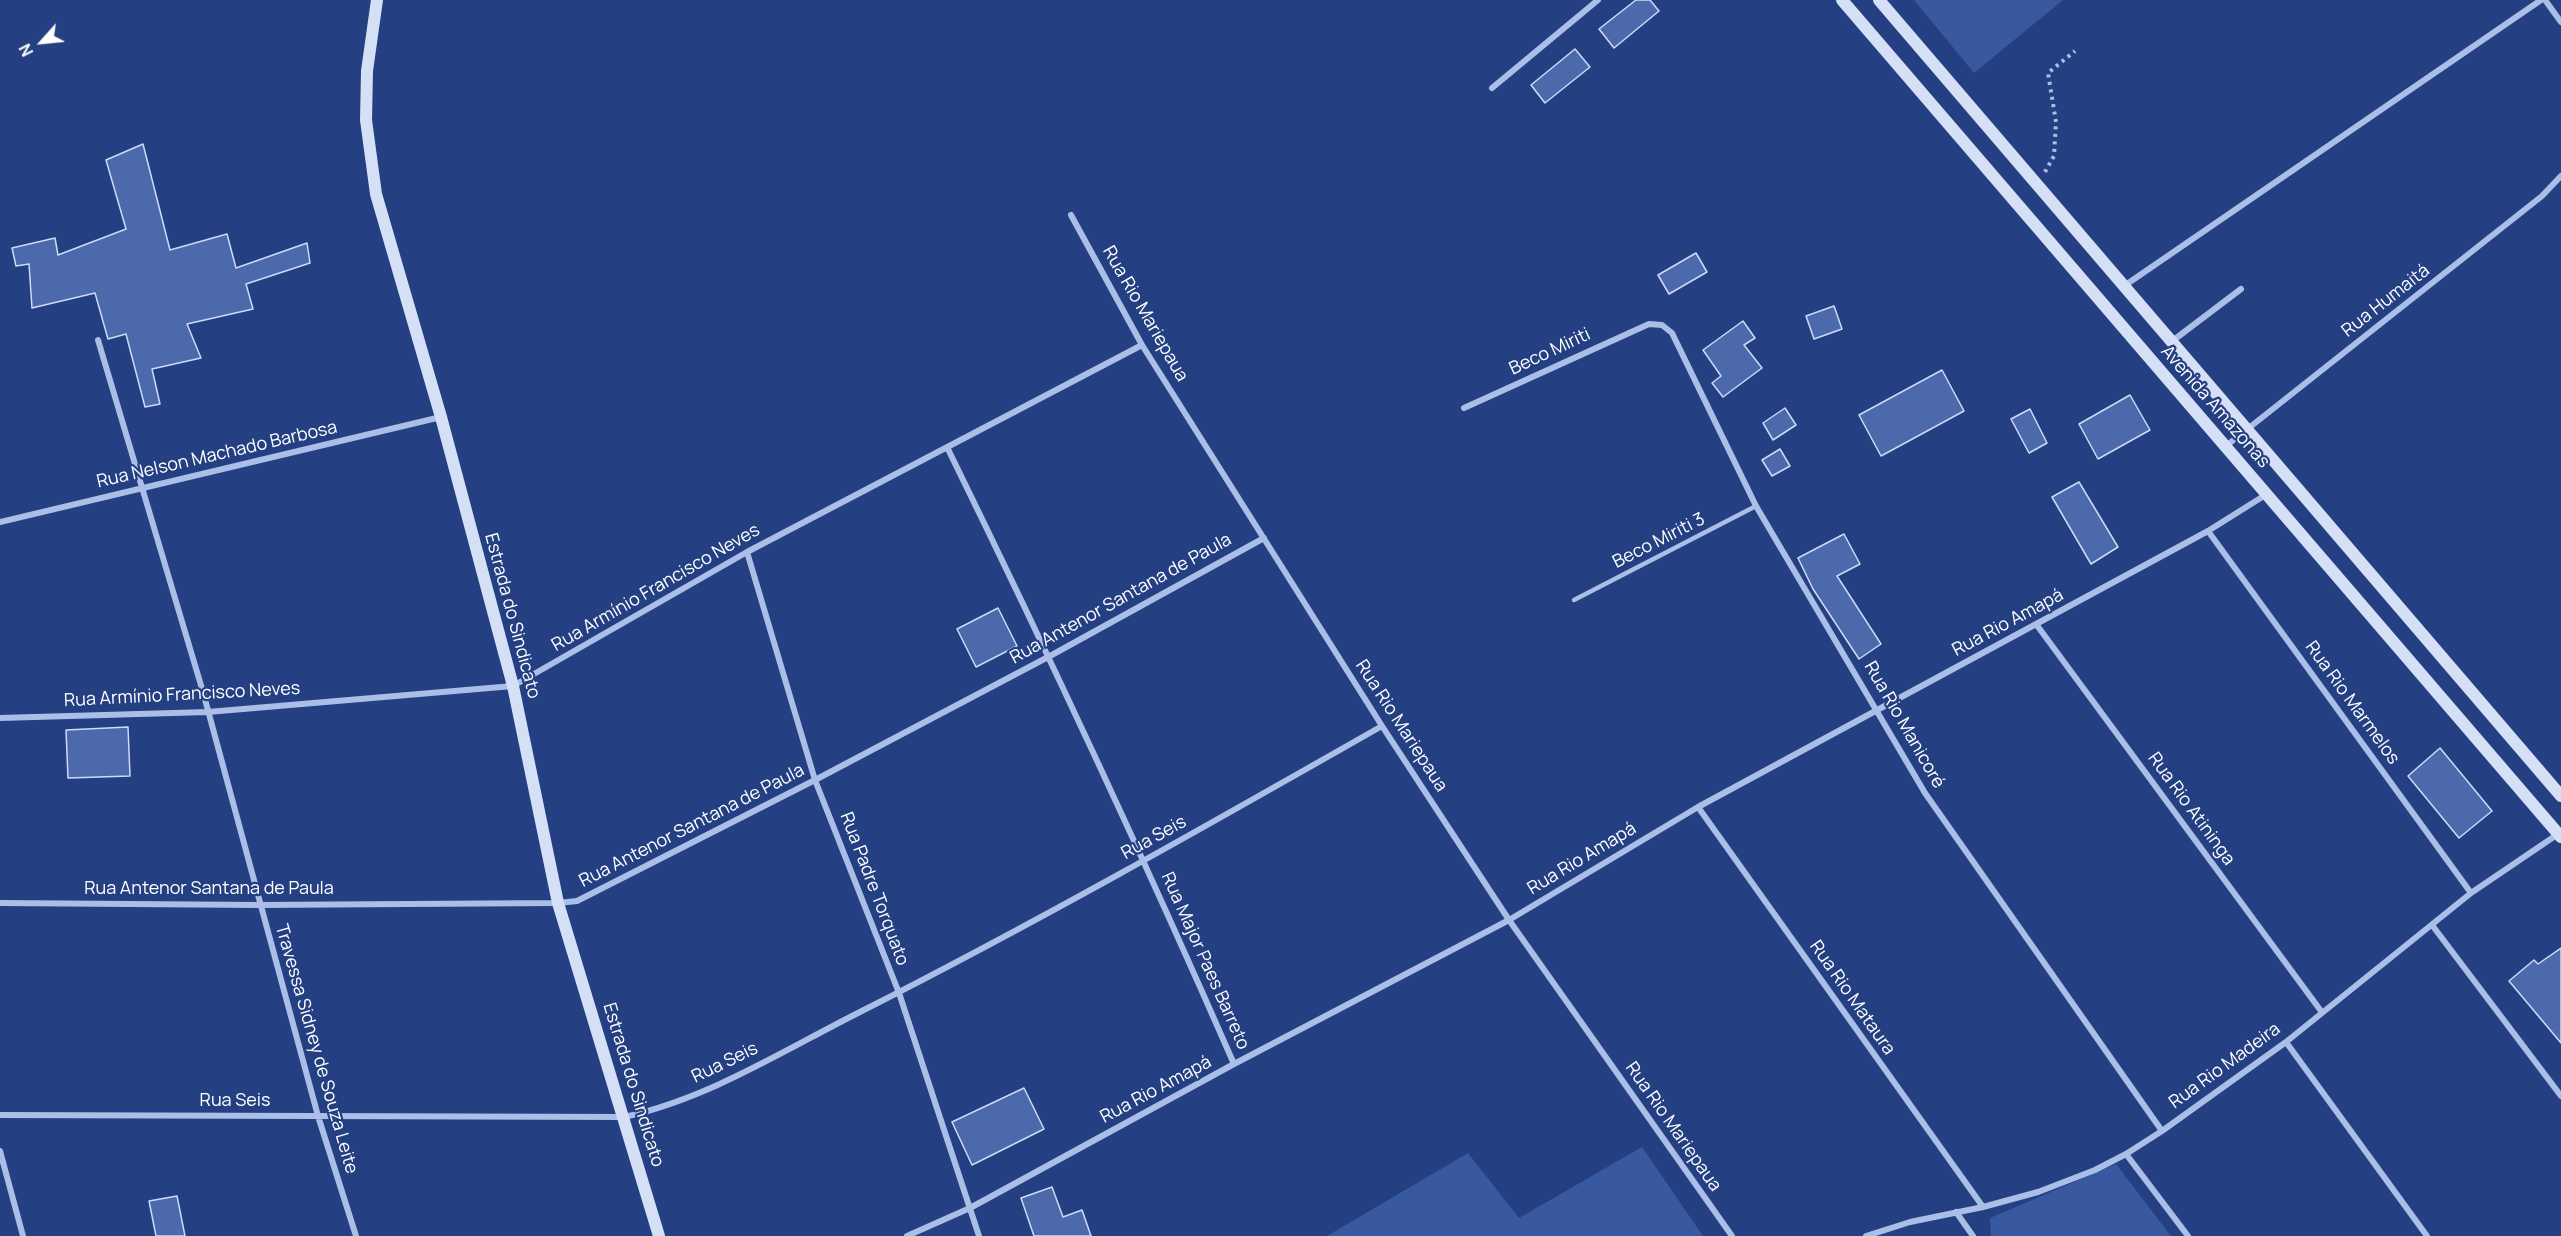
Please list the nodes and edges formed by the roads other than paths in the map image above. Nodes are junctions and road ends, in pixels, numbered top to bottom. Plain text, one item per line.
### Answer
1 (378, 0) edge
2 (1598, 0) edge
3 (1842, 0) edge
4 (1879, 0) edge
5 (2543, 0) edge
6 (2561, 22) edge
7 (1492, 88) dead end
8 (2561, 176) edge
9 (1071, 215) dead end
10 (2123, 286) junction
11 (2241, 289) dead end
12 (1649, 324) joint
13 (98, 340) dead end
14 (2171, 342) junction
15 (1142, 345) junction
16 (1464, 408) dead end
17 (441, 417) junction
18 (2248, 429) junction
19 (947, 447) junction
20 (2225, 447) junction
21 (143, 488) junction
22 (2266, 494) junction
23 (1756, 506) junction
24 (0, 522) edge
25 (2208, 531) junction
26 (1264, 538) junction
27 (747, 552) junction
28 (1574, 600) dead end
29 (2037, 624) junction
30 (1050, 656) junction
31 (513, 686) junction
32 (1878, 709) junction
33 (208, 712) junction
34 (0, 718) edge
35 (1382, 726) junction
36 (815, 780) junction
37 (2561, 796) edge
38 (1698, 807) junction
39 (2560, 834) edge
40 (1145, 861) junction
41 (2471, 893) junction
42 (0, 903) edge
43 (558, 903) junction
44 (259, 905) junction
45 (1509, 920) junction
46 (2432, 925) junction
47 (899, 993) junction
48 (2321, 1011) junction
49 (2286, 1042) junction
50 (1234, 1064) junction
51 (2561, 1095) edge
52 (0, 1115) edge
53 (318, 1116) junction
54 (624, 1117) junction
55 (2162, 1131) junction
56 (0, 1151) edge
57 (2126, 1154) junction
58 (1983, 1207) junction
59 (970, 1208) junction
60 (1956, 1212) junction
61 (23, 1236) edge
62 (356, 1236) edge
63 (659, 1236) edge
64 (907, 1236) edge
65 (979, 1236) edge
66 (1732, 1236) edge
67 (1866, 1236) edge
68 (1973, 1236) edge
69 (2188, 1236) edge
70 (2427, 1236) edge

1 - 17 street, Estrada do Sindicato
2 - 7 street
3 - 20 street, Avenida Amazonas
4 - 10 street, Avenida Amazonas
5 - 6 street
5 - 10 street
8 - 18 street, Rua Humaitá
9 - 15 street, Rua Rio Mariepaua
10 - 14 street, Avenida Amazonas
11 - 14 street
12 - 16 street, Beco Miriti
12 - 23 street, Rua Rio Manicoré
13 - 21 street, Travessa Sidney de Souza Leite
14 - 18 street, Avenida Amazonas
15 - 19 street, Rua Armínio Francisco Neves
15 - 26 street, Rua Rio Mariepaua
17 - 21 street, Rua Nelson Machado Barbosa
17 - 31 street, Estrada do Sindicato
18 - 20 street, Rua Humaitá
18 - 37 street, Avenida Amazonas
19 - 27 street, Rua Armínio Francisco Neves
19 - 30 street, Rua Major Paes Barreto
20 - 22 street, Avenida Amazonas
21 - 24 street, Rua Nelson Machado Barbosa
21 - 33 street, Travessa Sidney de Souza Leite
22 - 25 street, Rua Rio Amapá
22 - 39 street, Avenida Amazonas
23 - 28 lane, Beco Miriti 3
23 - 32 street, Rua Rio Manicoré
25 - 29 street, Rua Rio Amapá
25 - 41 street, Rua Rio Marmelos
26 - 30 street, Rua Antenor Santana de Paula
26 - 35 street, Rua Rio Mariepaua
27 - 31 street, Rua Armínio Francisco Neves
27 - 36 street, Rua Padre Torquato
29 - 32 street, Rua Rio Amapá
29 - 48 street, Rua Rio Atininga
30 - 36 street, Rua Antenor Santana de Paula
30 - 40 street, Rua Major Paes Barreto
31 - 33 street, Rua Armínio Francisco Neves
31 - 43 street, Estrada do Sindicato
32 - 38 street, Rua Rio Amapá
32 - 55 street, Rua Rio Manicoré
33 - 34 street, Rua Armínio Francisco Neves
33 - 44 street, Travessa Sidney de Souza Leite
35 - 40 street, Rua Seis
35 - 45 street, Rua Rio Mariepaua
36 - 43 street, Rua Antenor Santana de Paula
36 - 47 street, Rua Padre Torquato
38 - 45 street, Rua Rio Amapá
38 - 58 street, Rua Rio Mataura
39 - 41 street, Rua Rio Madeira
40 - 47 street, Rua Seis
40 - 50 street, Rua Major Paes Barreto
41 - 46 street, Rua Rio Madeira
42 - 44 street, Rua Antenor Santana de Paula
43 - 44 street, Rua Antenor Santana de Paula
43 - 54 street, Estrada do Sindicato
44 - 53 street, Travessa Sidney de Souza Leite
45 - 50 street, Rua Rio Amapá
45 - 66 street, Rua Rio Mariepaua
46 - 48 street, Rua Rio Madeira
46 - 51 street
47 - 54 street, Rua Seis
47 - 59 street, Rua Padre Torquato
48 - 49 street, Rua Rio Madeira
49 - 55 street, Rua Rio Madeira
49 - 70 street
50 - 59 street, Rua Rio Amapá
52 - 53 street, Rua Seis
53 - 54 street, Rua Seis
53 - 62 street, Travessa Sidney de Souza Leite
54 - 63 street, Estrada do Sindicato
55 - 57 street, Rua Rio Madeira
56 - 61 street
57 - 58 street, Rua Rio Madeira
57 - 69 street
58 - 60 street, Rua Rio Madeira
59 - 64 street, Rua Rio Amapá
59 - 65 street, Rua Padre Torquato
60 - 67 street, Rua Rio Madeira
60 - 68 street

